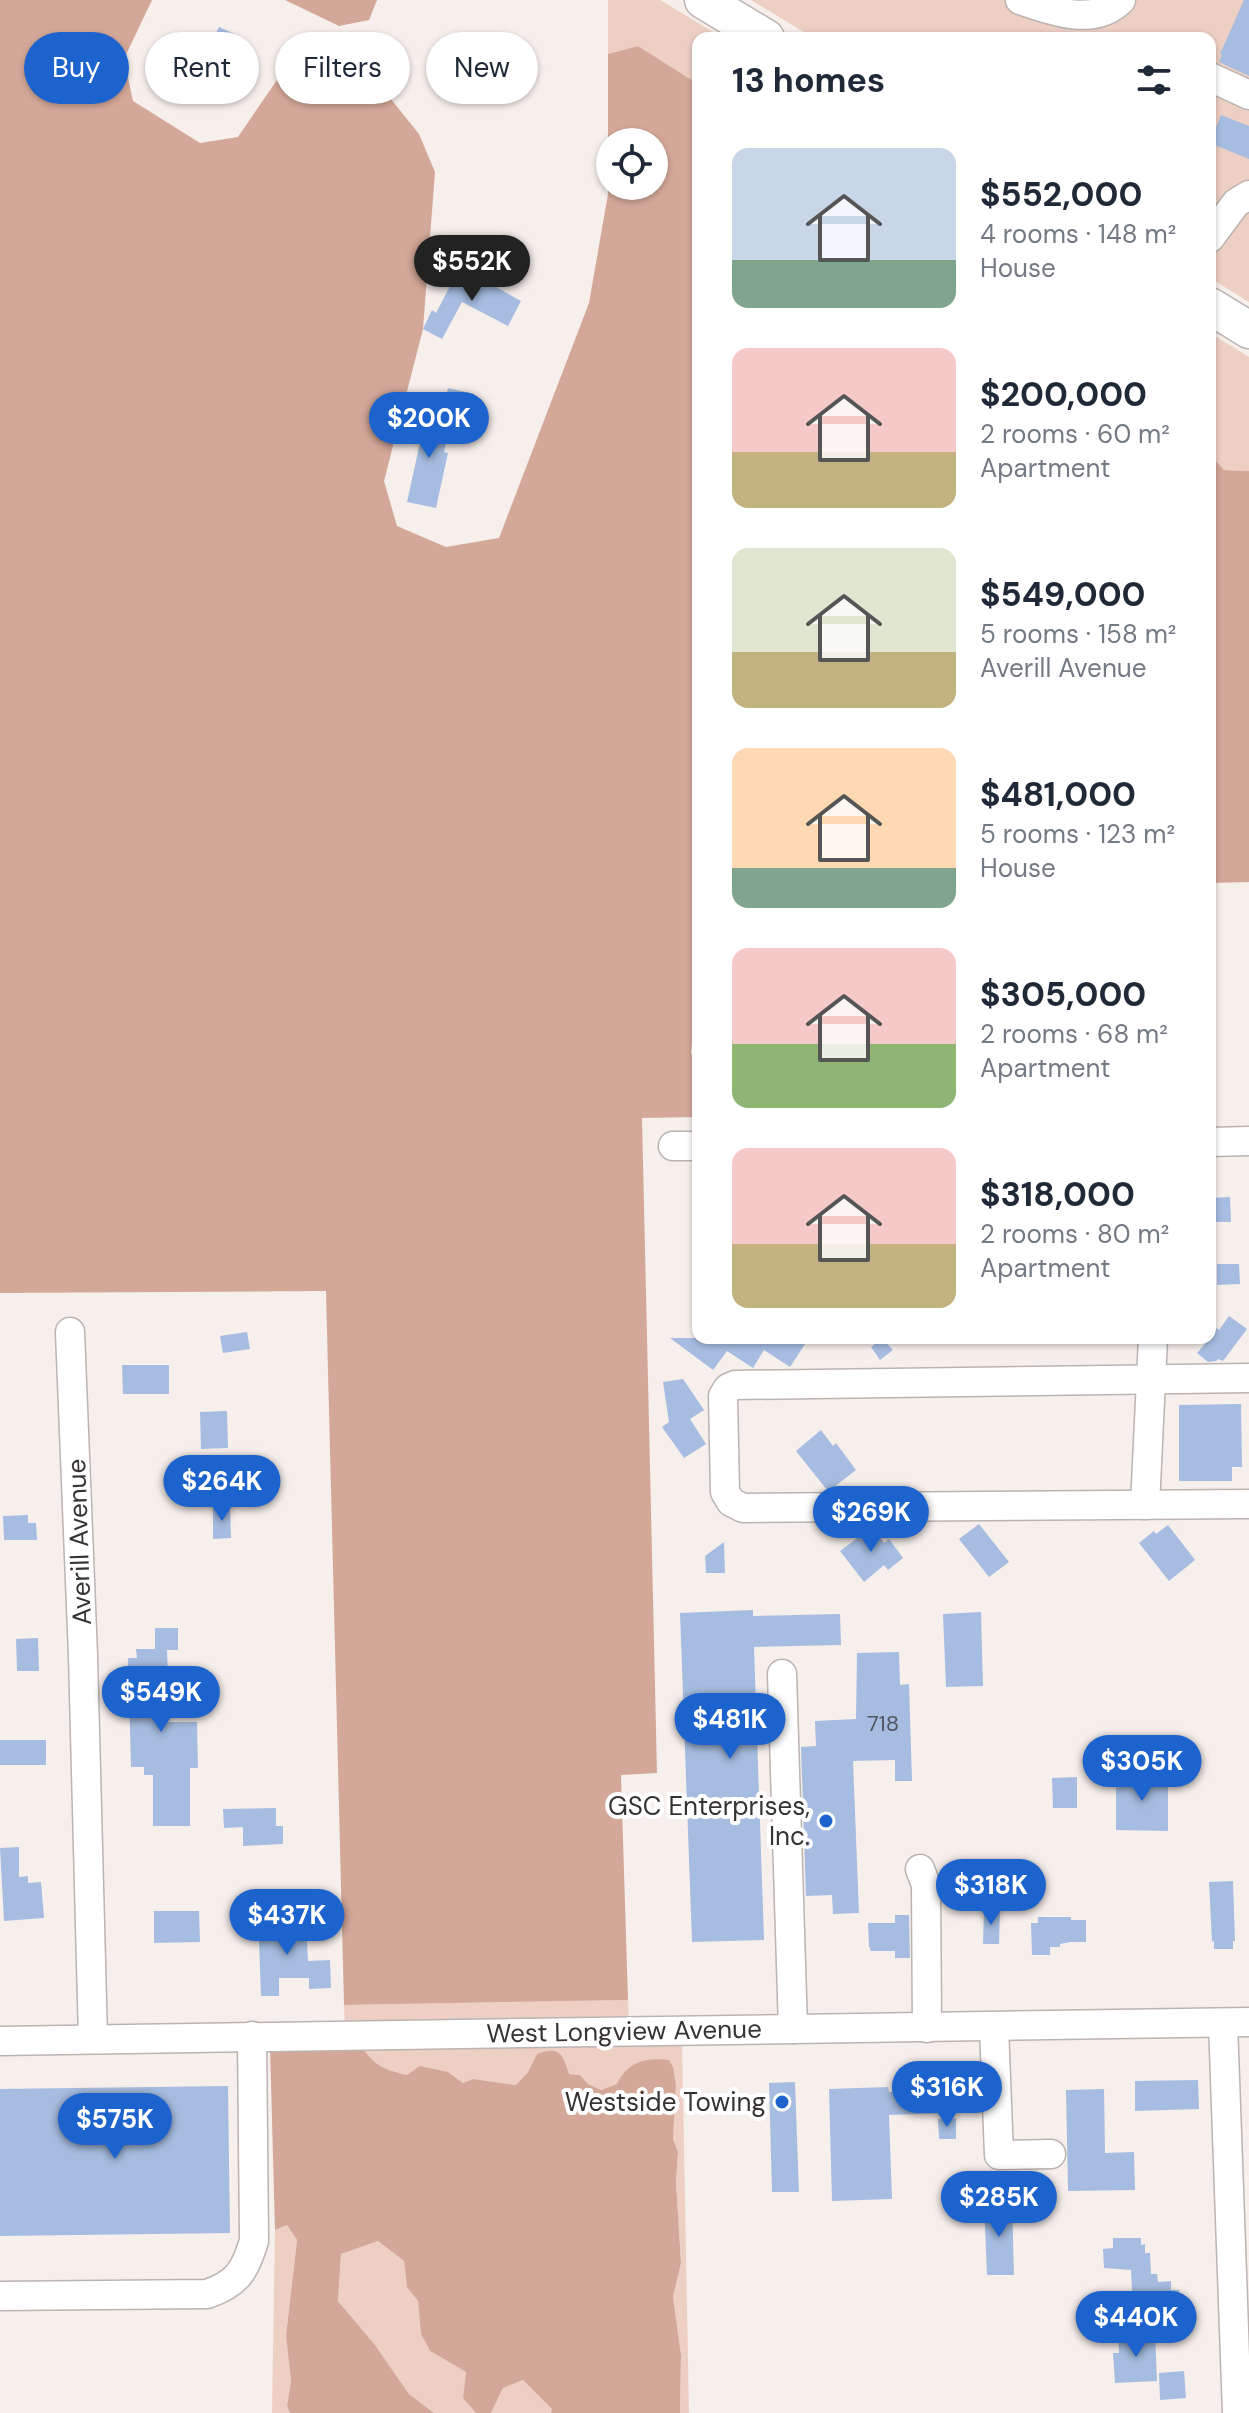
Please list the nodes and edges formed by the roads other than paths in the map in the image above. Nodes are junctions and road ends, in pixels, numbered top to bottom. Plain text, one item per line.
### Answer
1 (703, 0) edge
2 (1020, 0) edge
3 (1121, 0) edge
4 (756, 32) edge
5 (1216, 80) edge
6 (1249, 95) edge
7 (1249, 195) edge
8 (1216, 230) edge
9 (1216, 310) edge
10 (1249, 330) edge
11 (1249, 1141) edge
12 (1216, 1142) edge
13 (70, 1332) dead end
14 (1153, 1344) edge
15 (1249, 1378) edge
16 (1152, 1380) junction
17 (1249, 1504) edge
18 (1145, 1505) junction
19 (782, 1674) dead end
20 (920, 1869) dead end
21 (1236, 2023) edge
22 (994, 2027) junction
23 (927, 2028) junction
24 (793, 2029) junction
25 (252, 2036) junction
26 (93, 2039) junction
27 (0, 2041) edge
28 (1051, 2154) dead end
29 (0, 2296) edge
30 (1237, 2413) edge

1 - 4 main road
2 - 3 street
5 - 6 street
7 - 8 street
9 - 10 main road
11 - 12 street
13 - 26 street, Averill Avenue
14 - 16 street
15 - 16 street
16 - 18 street
16 - 18 street
17 - 18 street
19 - 24 street
20 - 23 street
21 - 22 street, West Longview Avenue
21 - 30 street
22 - 23 street, West Longview Avenue
22 - 28 street
23 - 24 street, West Longview Avenue
24 - 25 street, West Longview Avenue
25 - 26 street, West Longview Avenue
25 - 29 street
26 - 27 street, West Longview Avenue

